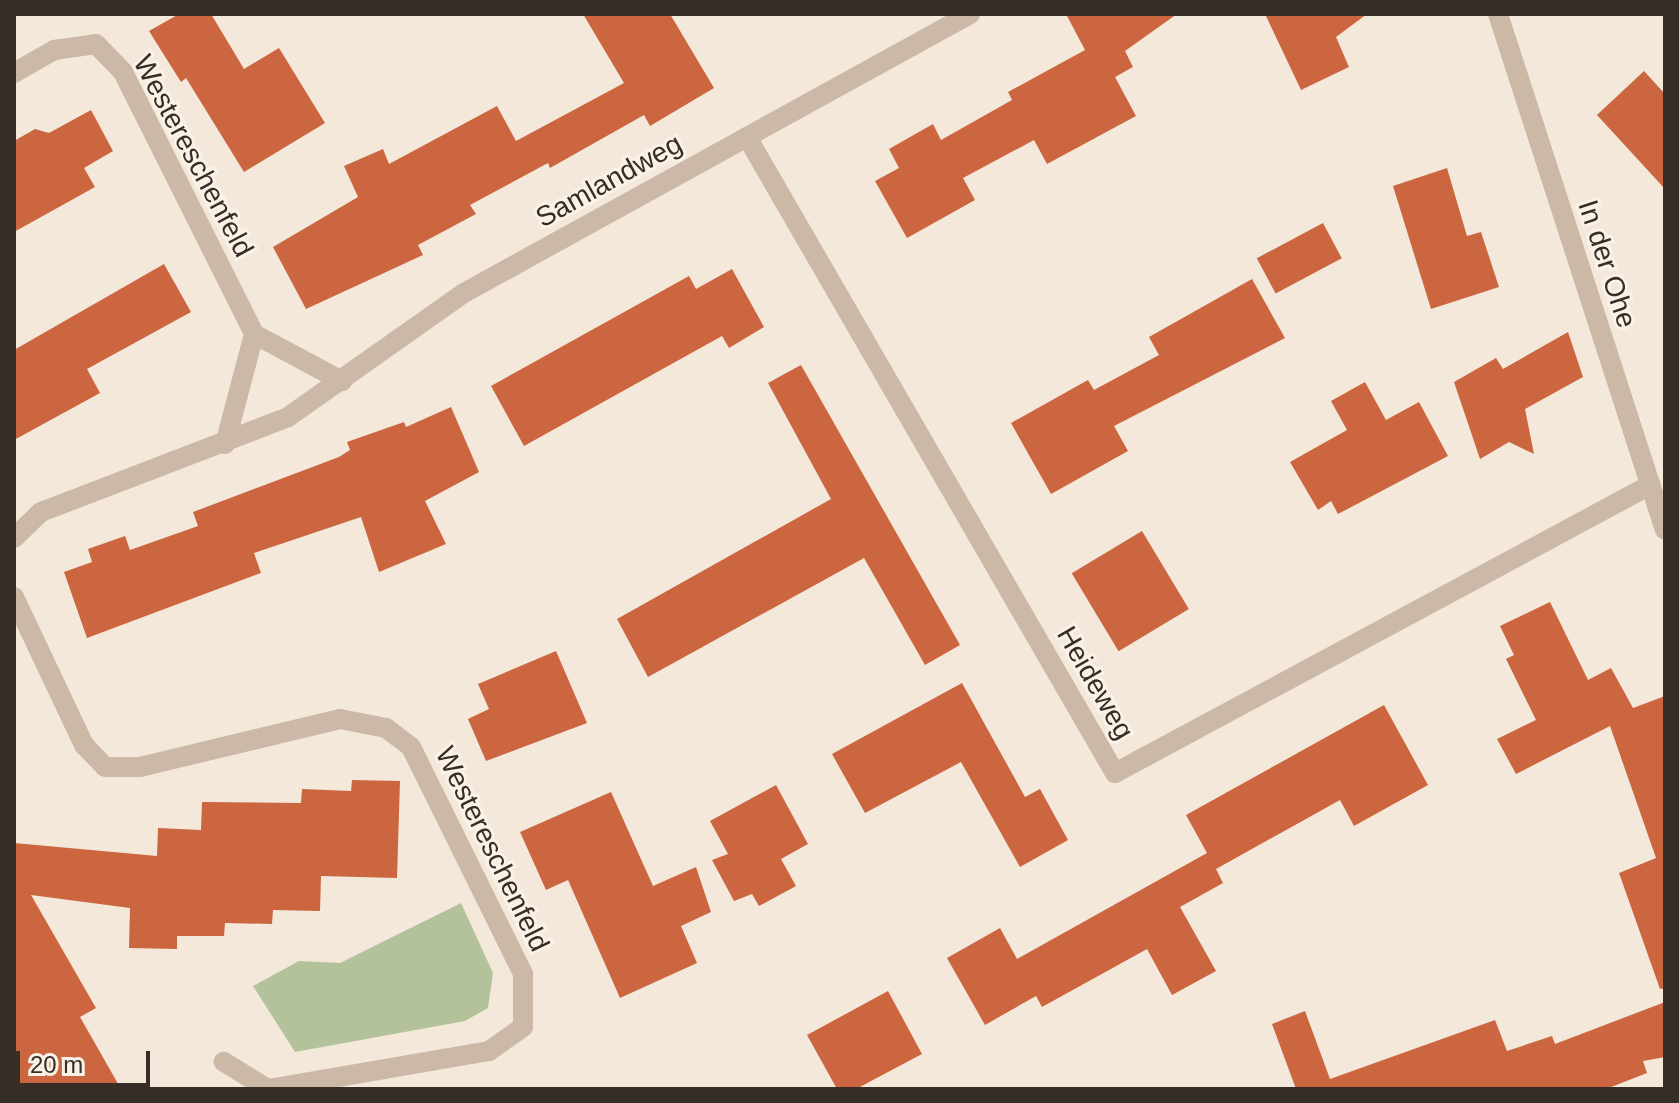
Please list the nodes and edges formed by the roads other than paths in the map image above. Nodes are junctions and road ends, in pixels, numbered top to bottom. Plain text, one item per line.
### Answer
1 (970, 14) edge
2 (1498, 14) edge
3 (14, 73) edge
4 (747, 137) junction
5 (254, 334) junction
6 (342, 381) junction
7 (225, 444) junction
8 (1650, 485) junction
9 (1665, 530) edge
10 (14, 538) edge
11 (14, 597) edge
12 (224, 1062) dead end

1 - 4 street, Samlandweg
2 - 8 street, In der Ohe
3 - 5 street, Westereschenfeld
4 - 6 street, Samlandweg
4 - 8 street, Heideweg
5 - 6 street
5 - 7 street
6 - 7 street, Samlandweg
7 - 10 street
8 - 9 street, In der Ohe
11 - 12 street, Westereschenfeld

